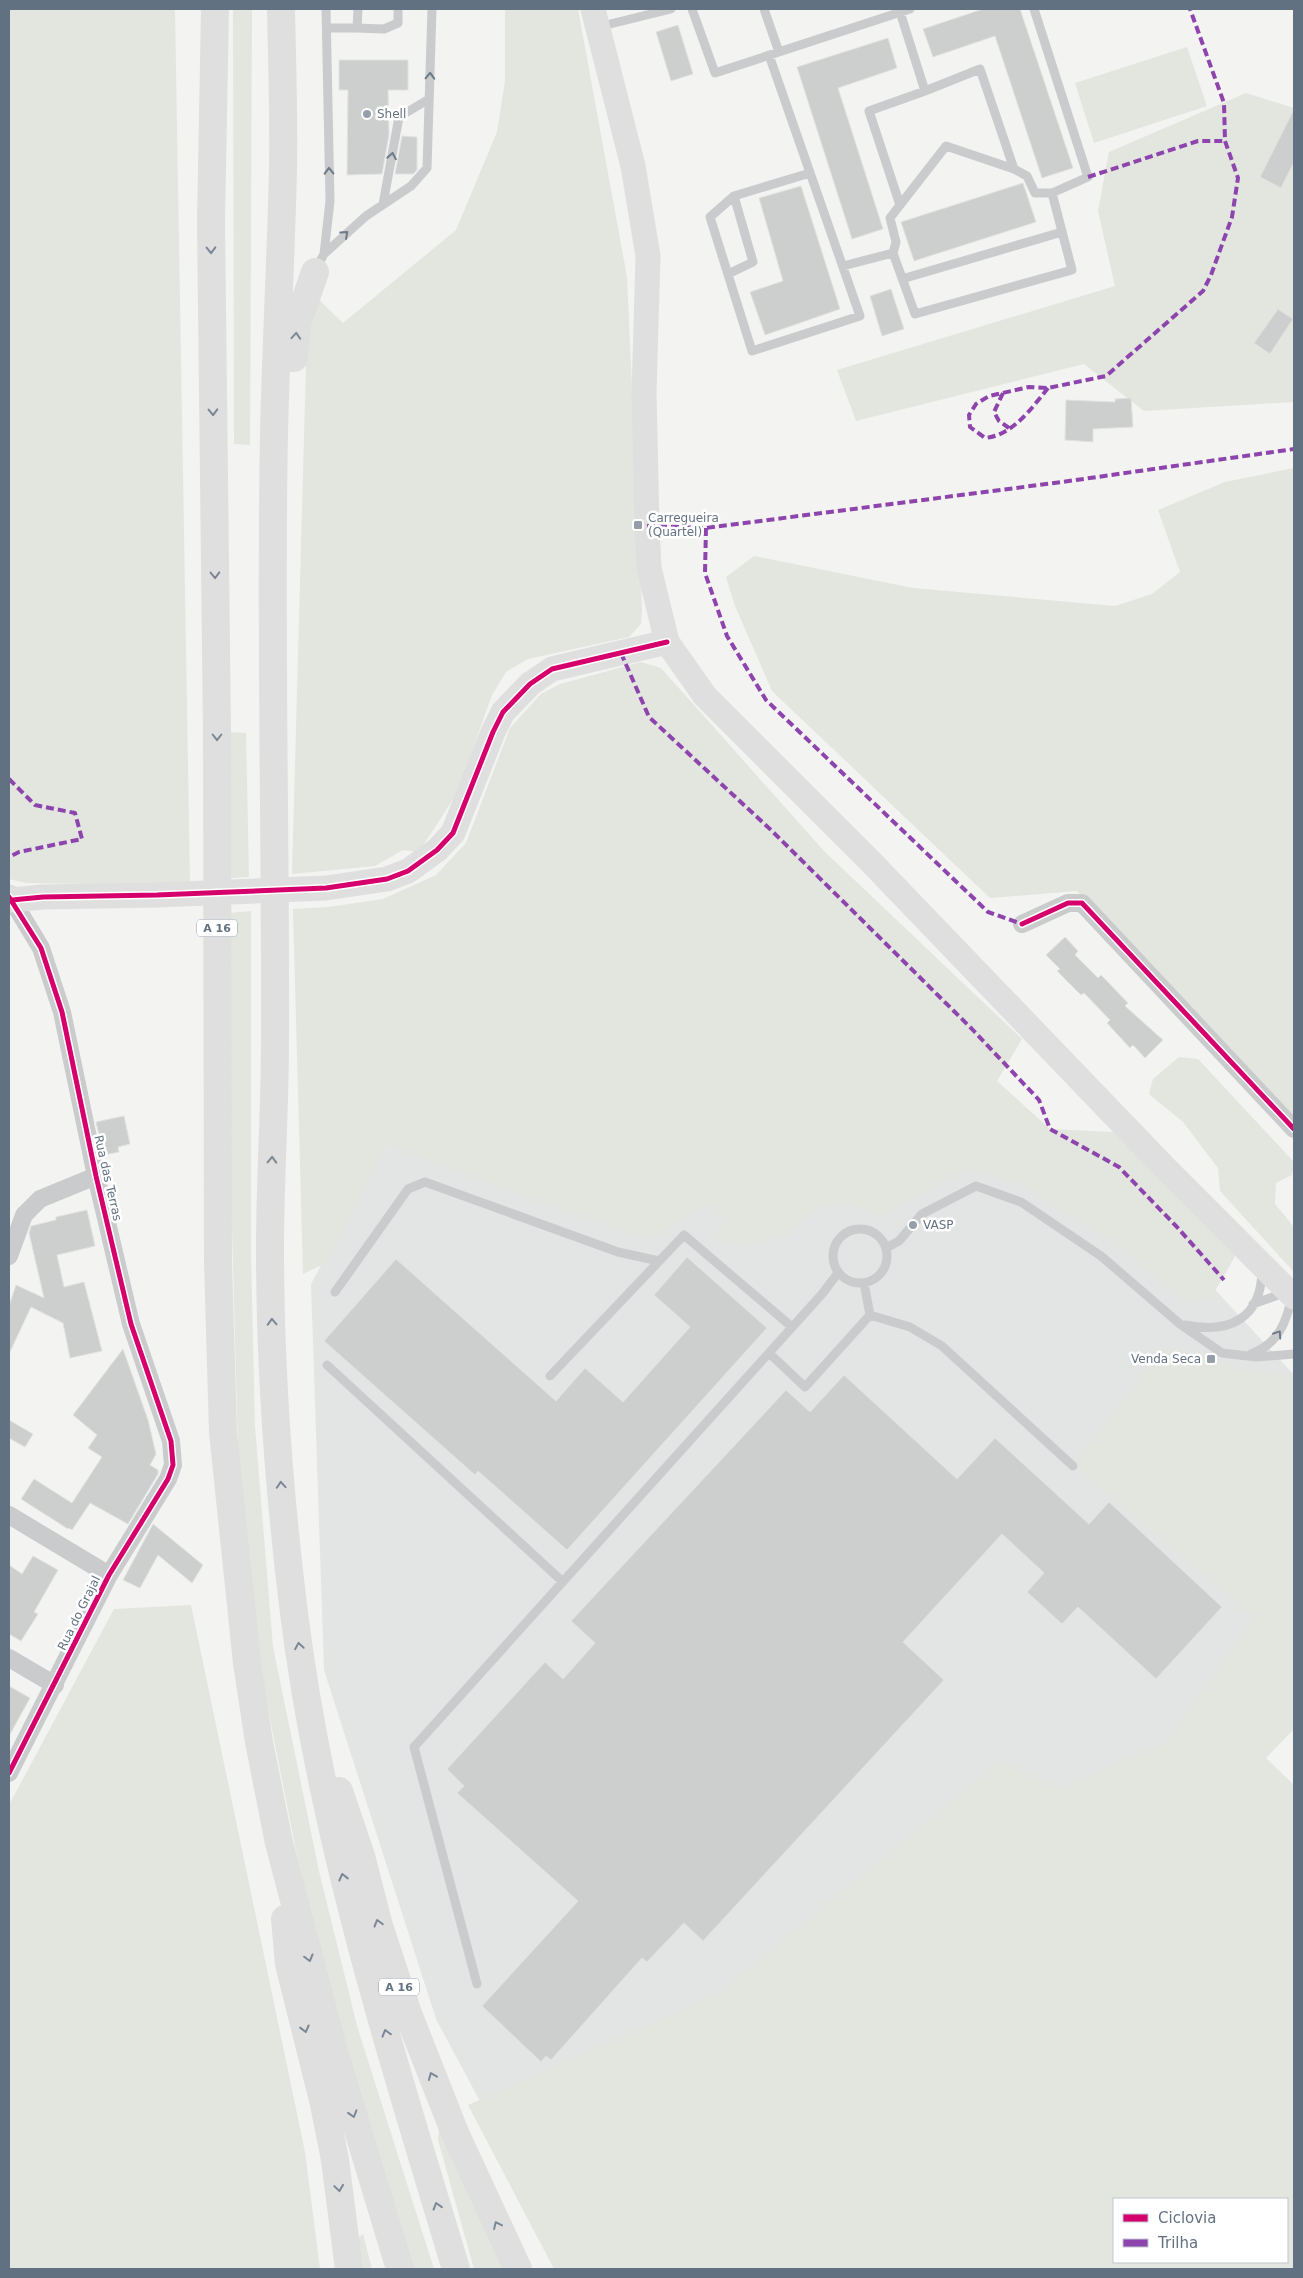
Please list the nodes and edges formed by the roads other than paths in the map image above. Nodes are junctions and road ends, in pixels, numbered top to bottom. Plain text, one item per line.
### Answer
1 (200, 9) edge
2 (215, 9) edge
3 (281, 9) edge
4 (326, 9) edge
5 (358, 9) edge
6 (398, 9) edge
7 (432, 9) edge
8 (670, 9) edge
9 (692, 9) edge
10 (764, 9) edge
11 (910, 9) edge
12 (1034, 9) edge
13 (900, 12) junction
14 (595, 18) edge
15 (326, 28) junction
16 (358, 28) junction
17 (778, 52) junction
18 (769, 55) junction
19 (925, 90) junction
20 (429, 98) junction
21 (1014, 169) junction
22 (810, 173) junction
23 (1052, 193) junction
24 (734, 196) junction
25 (384, 204) junction
26 (900, 205) junction
27 (211, 222) junction
28 (1062, 232) junction
29 (893, 252) junction
30 (320, 263) junction
31 (843, 266) junction
32 (728, 274) junction
33 (902, 279) junction
34 (274, 434) junction
35 (667, 642) junction
36 (10, 900) edge
37 (1022, 924) dead end
38 (1294, 1130) edge
39 (96, 1176) junction
40 (886, 1248) junction
41 (9, 1256) edge
42 (659, 1261) junction
43 (1259, 1262) junction
44 (838, 1273) junction
45 (864, 1283) junction
46 (335, 1292) dead end
47 (1293, 1296) edge
48 (1253, 1304) junction
49 (870, 1315) junction
50 (1180, 1324) junction
51 (792, 1327) junction
52 (1214, 1329) junction
53 (1208, 1343) junction
54 (768, 1353) junction
55 (1294, 1354) edge
56 (1244, 1356) junction
57 (327, 1365) dead end
58 (550, 1376) dead end
59 (173, 1465) joint
60 (1073, 1466) dead end
61 (9, 1515) edge
62 (109, 1575) junction
63 (563, 1582) junction
64 (9, 1658) edge
65 (55, 1685) junction
66 (306, 1694) junction
67 (9, 1773) edge
68 (279, 1843) junction
69 (478, 1984) dead end
70 (349, 2269) edge
71 (400, 2269) edge
72 (456, 2269) edge
73 (518, 2269) edge

1 - 27 highway
2 - 27 highway, A 16
3 - 34 highway, A 16
4 - 15 lane
5 - 16 lane
6 - 16 lane
20 -> 7 lane
8 - 14 lane
9 - 18 lane
10 - 17 lane
11 - 13 lane
12 - 23 lane
13 - 17 lane
13 - 19 lane
14 - 35 main road
15 - 16 lane
30 -> 15 lane
17 - 18 lane
18 - 22 lane
19 - 21 lane
19 - 26 lane
25 -> 20 lane
20 - 25 lane
21 - 23 lane
21 - 26 lane
22 - 24 lane
22 - 31 lane
23 - 28 lane
24 - 32 lane
24 - 32 lane
30 -> 25 lane
26 - 29 lane
27 -> 68 highway, A 16
28 - 33 lane
28 - 33 lane
29 - 31 lane
29 - 33 lane
34 -> 30 highway
31 - 32 lane
66 -> 34 highway, A 16
35 - 36 main road
35 - 43 main road
36 - 39 street, Rua das Terras
37 - 38 street
39 - 41 street
39 - 59 street, Rua das Terras
40 - 44 lane
40 - 45 lane
40 - 50 lane
42 - 46 lane
42 - 51 lane
42 - 58 lane
43 - 47 main road
43 - 48 lane
44 - 45 lane
44 - 51 lane
45 - 49 lane
47 - 48 lane
56 -> 47 lane
48 - 52 lane
49 - 54 lane
49 - 60 lane
50 - 52 lane
50 - 53 lane
51 - 54 lane
52 - 53 lane
53 - 56 lane
54 - 63 lane
55 - 56 lane
57 - 63 lane
59 - 62 street, Rua do Grajal
61 - 62 street
62 - 65 street, Rua do Grajal
63 - 69 lane
64 - 65 street
65 - 67 street, Rua do Grajal
72 -> 66 highway, A 16
73 -> 66 highway, A 16
68 -> 70 highway, A 16
68 -> 71 highway, A 16

